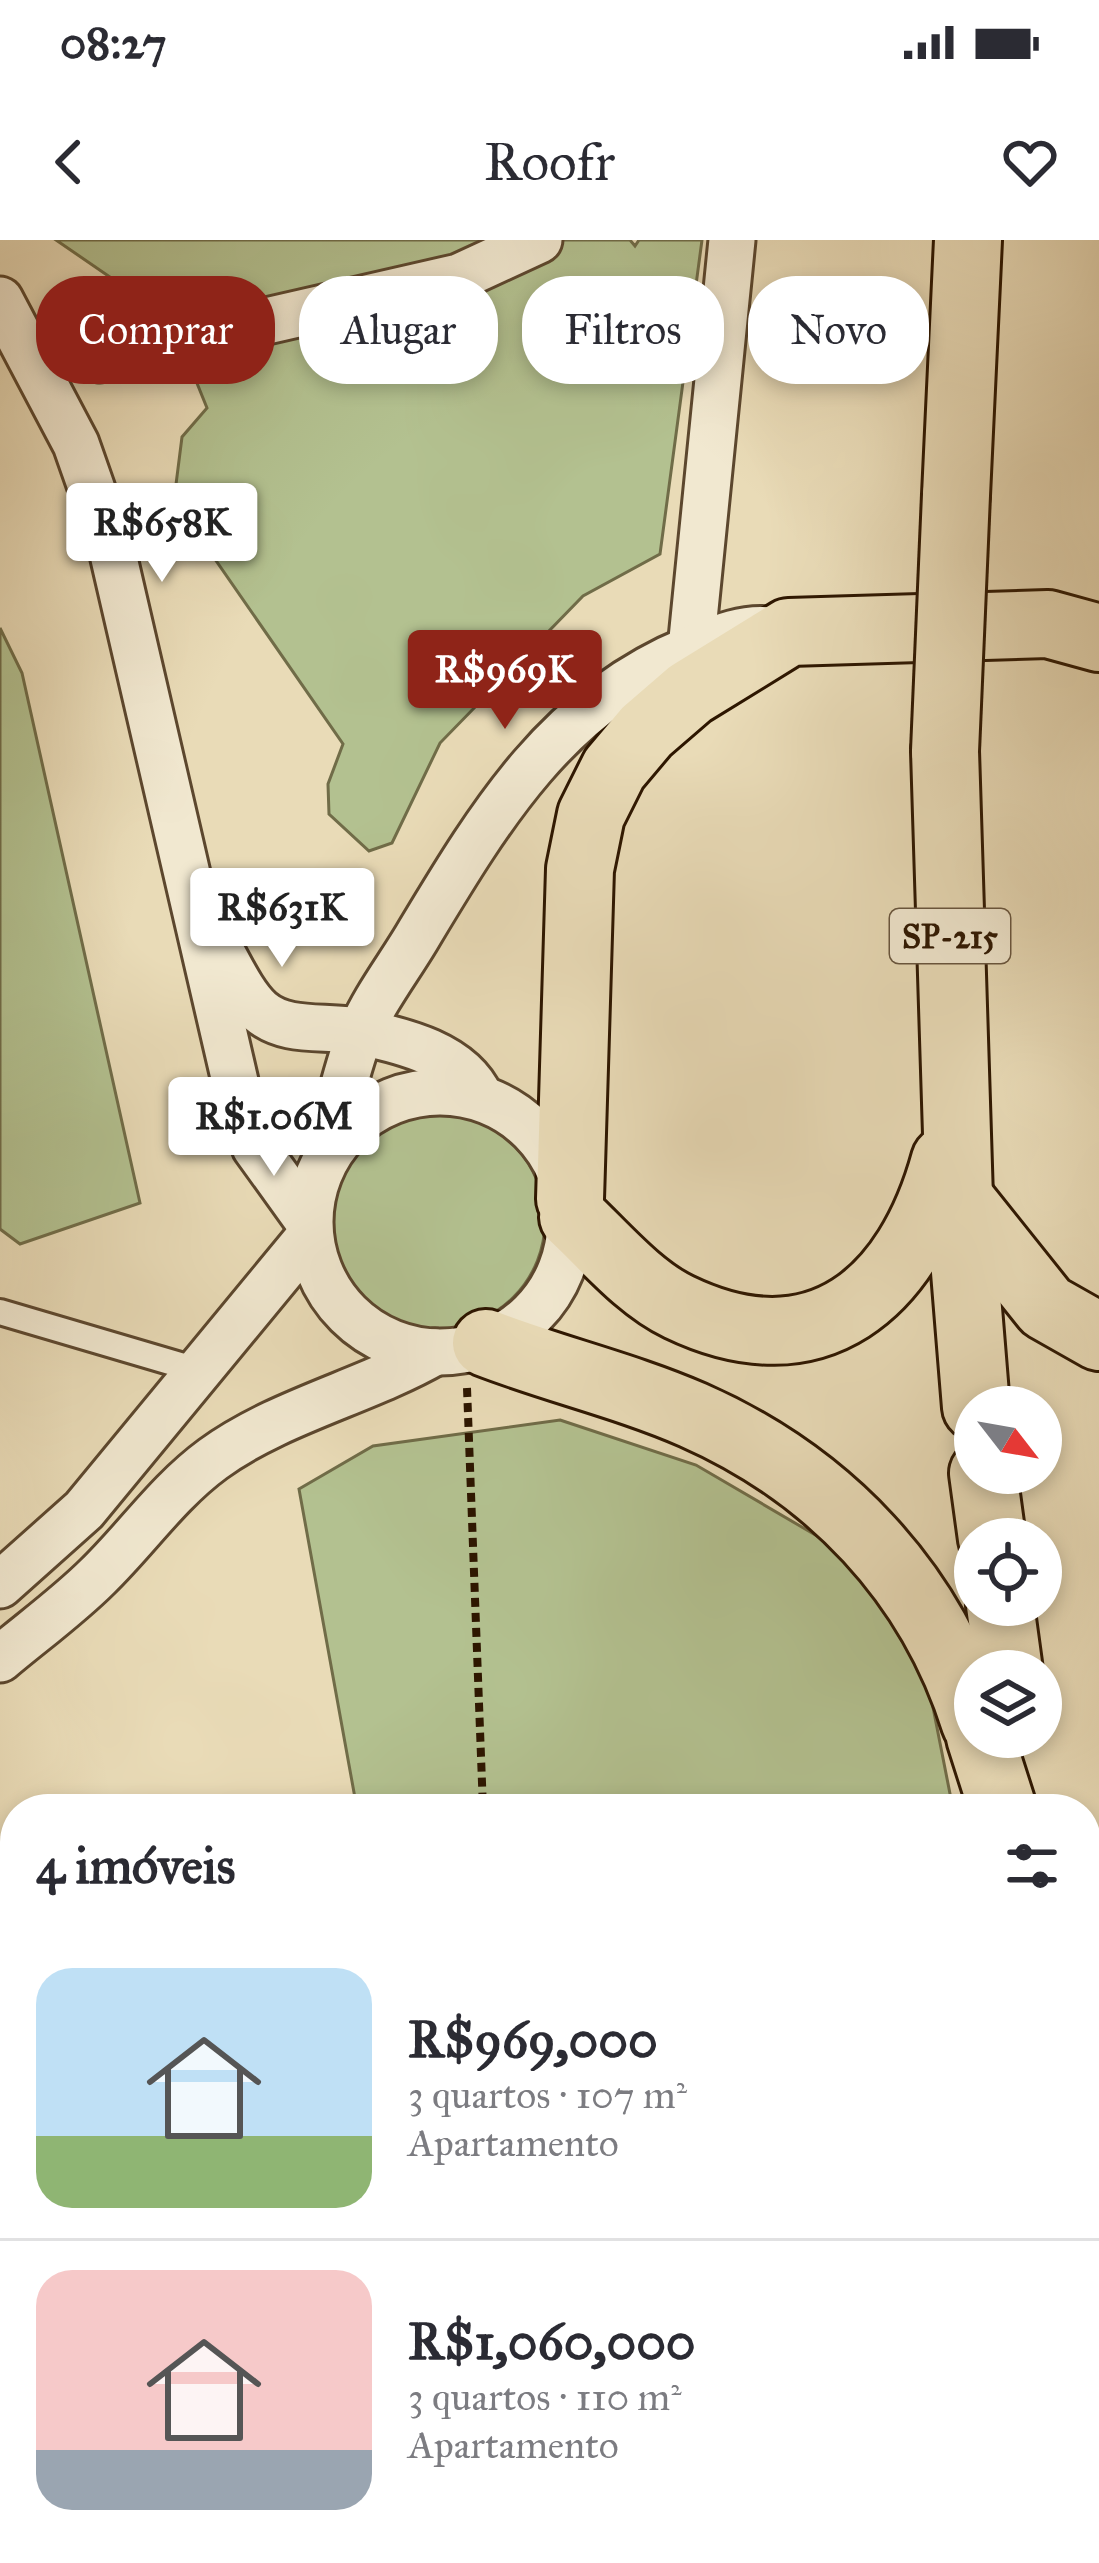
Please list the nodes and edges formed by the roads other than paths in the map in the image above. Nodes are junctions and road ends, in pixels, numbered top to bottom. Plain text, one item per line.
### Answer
1 (539, 240) edge
2 (732, 240) edge
3 (968, 240) edge
4 (0, 300) edge
5 (275, 319) edge
6 (790, 632) junction
7 (1099, 638) edge
8 (691, 650) junction
9 (200, 916) junction
10 (361, 1032) junction
11 (480, 1096) junction
12 (956, 1121) junction
13 (323, 1162) junction
14 (959, 1198) junction
15 (572, 1208) junction
16 (309, 1229) junction
17 (0, 1312) edge
18 (1099, 1337) edge
19 (462, 1348) junction
20 (197, 1370) junction
21 (974, 1386) edge
22 (0, 1585) edge
23 (0, 1659) edge
24 (954, 1661) edge
25 (987, 1758) edge
26 (1022, 1758) edge
27 (999, 1794) edge
28 (1028, 1794) edge

1 - 5 street
2 - 8 street
3 - 12 highway, SP-215, bridge
4 - 9 street
6 - 7 highway
6 - 8 street
6 - 15 highway
8 - 10 street
9 - 10 street
9 - 16 street
10 - 11 street
10 - 13 street
11 - 13 street
11 - 15 street
12 - 14 highway, SP-215
12 - 15 highway
13 - 16 street
14 - 18 highway
14 - 21 highway, SP-215
15 - 19 street
16 - 19 street
16 - 20 street
17 - 20 lane
19 - 23 street
19 - 24 highway
20 - 22 street
25 - 27 highway
26 - 28 highway

